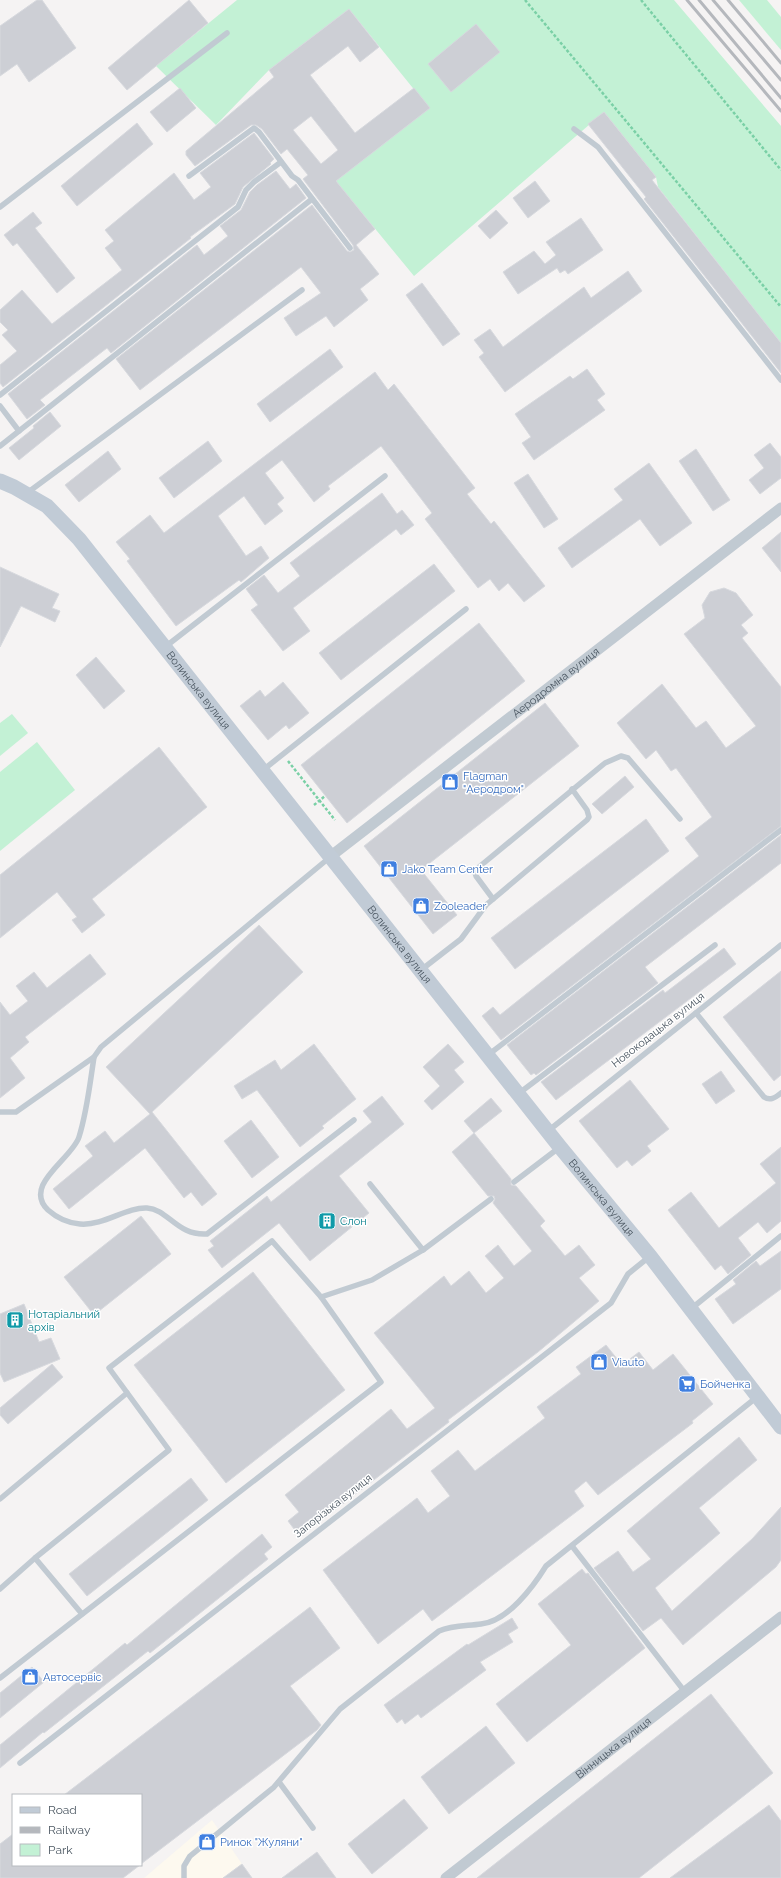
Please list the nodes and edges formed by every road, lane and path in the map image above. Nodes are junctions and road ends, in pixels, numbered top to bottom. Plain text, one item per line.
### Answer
1 (524, 0) edge
2 (641, 0) edge
3 (227, 33) dead end
4 (574, 129) dead end
5 (281, 162) junction
6 (781, 170) edge
7 (189, 176) dead end
8 (312, 199) junction
9 (0, 207) edge
10 (350, 248) dead end
11 (302, 290) dead end
12 (781, 308) edge
13 (781, 380) edge
14 (0, 395) edge
15 (0, 406) edge
16 (19, 431) junction
17 (0, 446) edge
18 (385, 476) dead end
19 (0, 481) edge
20 (26, 494) junction
21 (781, 508) edge
22 (466, 609) dead end
23 (165, 647) junction
24 (283, 754) junction
25 (263, 770) junction
26 (572, 789) junction
27 (325, 796) dead end
28 (320, 800) junction
29 (314, 805) dead end
30 (680, 819) dead end
31 (335, 820) dead end
32 (781, 830) edge
33 (331, 856) junction
34 (493, 899) junction
35 (715, 945) dead end
36 (781, 945) edge
37 (421, 970) junction
38 (696, 1013) junction
39 (488, 1055) junction
40 (94, 1057) junction
41 (781, 1093) edge
42 (518, 1094) junction
43 (0, 1112) edge
44 (354, 1120) dead end
45 (548, 1131) junction
46 (560, 1147) junction
47 (514, 1182) dead end
48 (370, 1184) dead end
49 (491, 1199) dead end
50 (781, 1236) edge
51 (423, 1250) junction
52 (650, 1256) junction
53 (321, 1296) junction
54 (690, 1309) junction
55 (127, 1393) junction
56 (758, 1397) junction
57 (781, 1427) edge
58 (0, 1499) edge
59 (572, 1546) junction
60 (35, 1558) junction
61 (0, 1589) edge
62 (82, 1614) junction
63 (781, 1618) edge
64 (0, 1678) edge
65 (685, 1692) junction
66 (20, 1763) dead end
67 (279, 1782) junction
68 (313, 1828) dead end
69 (184, 1878) edge
70 (446, 1878) edge

1 - 12 path
2 - 6 path
3 - 9 lane
4 - 13 lane
5 - 7 lane
5 - 8 lane
5 - 14 lane
8 - 10 lane
8 - 16 lane
11 - 20 lane
15 - 16 lane
16 - 17 lane
18 - 23 lane
19 - 20 street, Волинська вулиця
20 - 23 street, Волинська вулиця
21 - 33 street, Аеродромна вулиця
22 - 24 lane
23 - 25 street, Волинська вулиця
24 - 25 lane
24 - 28 path
25 - 33 street, Волинська вулиця
26 - 30 lane
26 - 34 lane
26 - 34 lane
27 - 28 path
28 - 29 path
28 - 31 path
32 - 39 lane
33 - 37 street, Волинська вулиця
33 - 40 lane
34 - 37 lane
35 - 42 lane
36 - 38 lane, Новокодацька вулиця
37 - 39 street, Волинська вулиця
38 - 41 lane
38 - 45 lane, Новокодацька вулиця
39 - 42 street, Волинська вулиця
40 - 43 lane
40 - 44 lane
42 - 45 street, Волинська вулиця
45 - 46 street, Волинська вулиця
46 - 47 lane
46 - 52 street, Волинська вулиця
48 - 51 lane
49 - 51 lane
50 - 54 lane
51 - 53 lane
52 - 54 street, Волинська вулиця
52 - 66 lane, Запорізька вулиця
53 - 55 lane
53 - 62 lane
54 - 56 street, Волинська вулиця
55 - 58 lane
55 - 60 lane
56 - 57 street, Волинська вулиця
56 - 59 lane
59 - 65 lane
59 - 67 lane
60 - 61 lane
60 - 62 lane
62 - 64 lane
63 - 65 street, Вінницька вулиця
65 - 70 street, Вінницька вулиця
67 - 68 lane
67 - 69 lane

